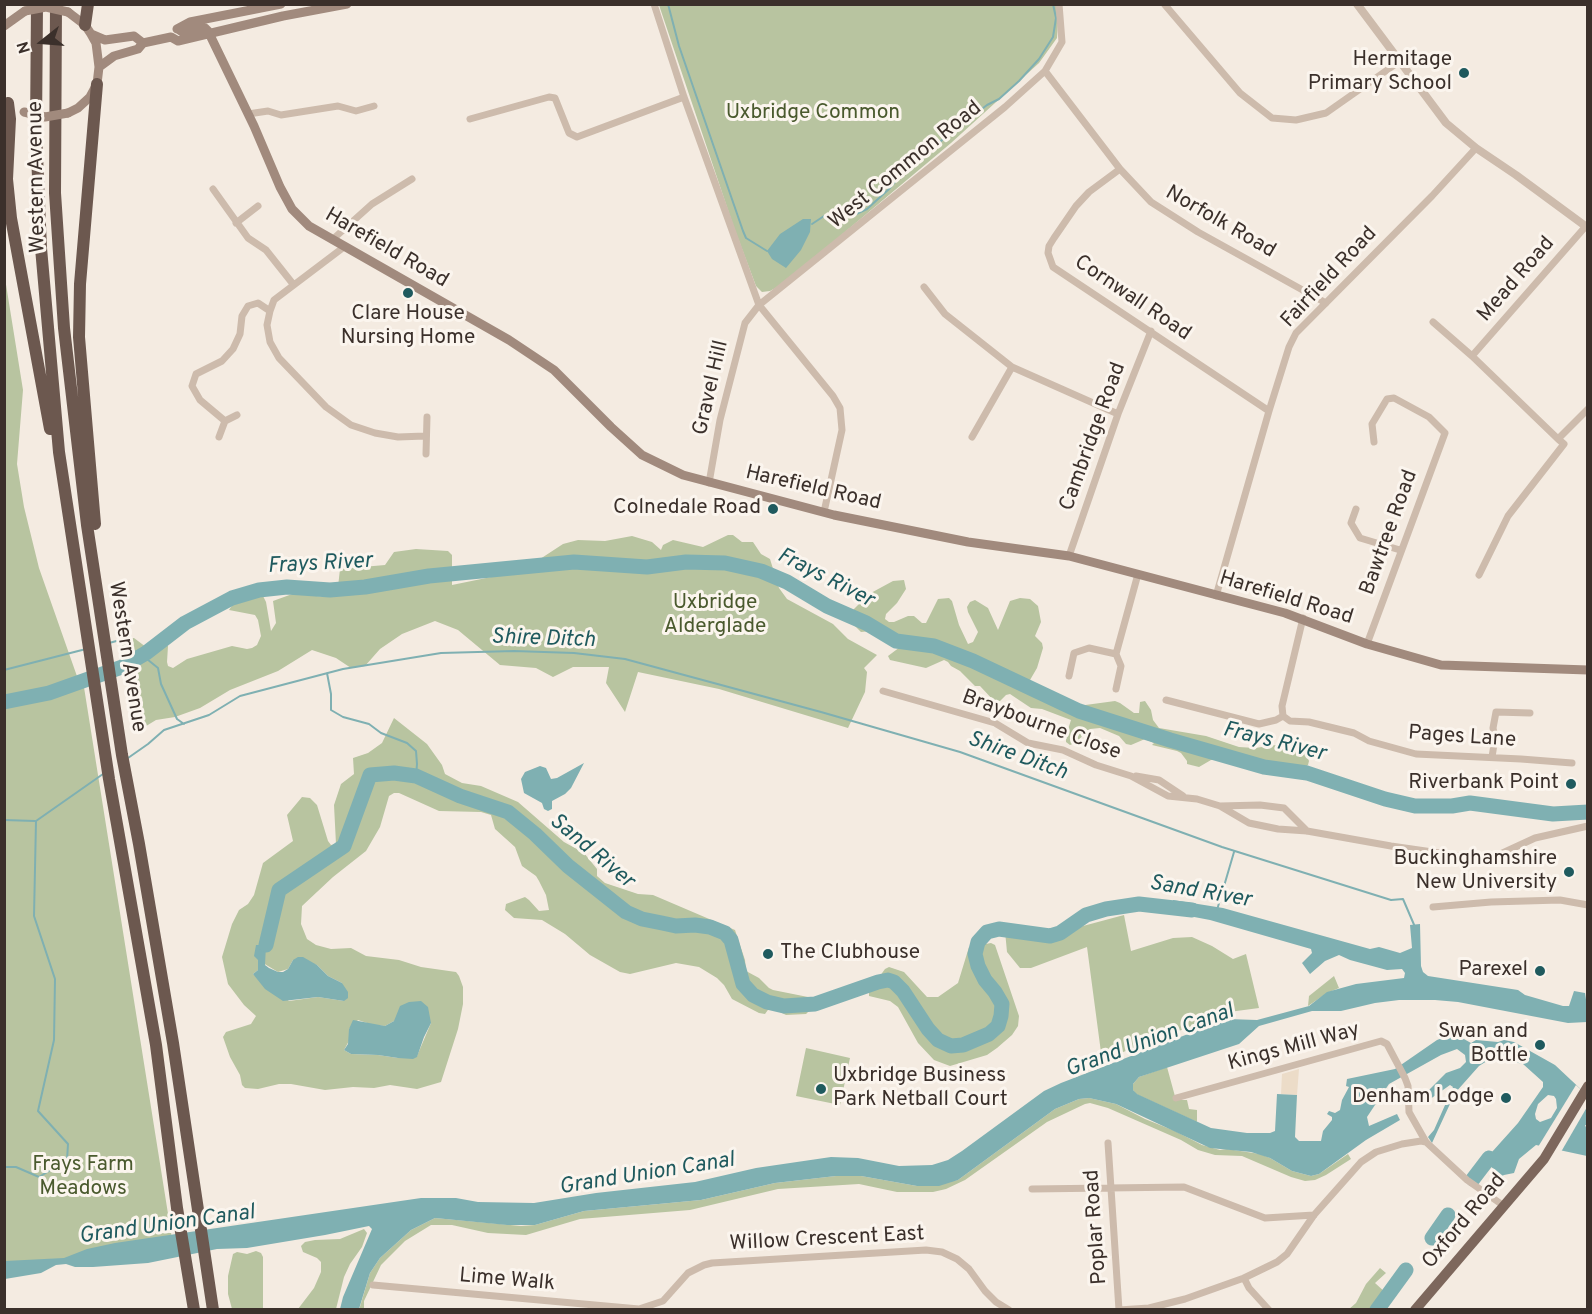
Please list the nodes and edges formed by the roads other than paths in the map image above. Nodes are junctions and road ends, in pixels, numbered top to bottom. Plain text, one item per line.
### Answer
1 (37, 4) edge
2 (56, 4) edge
3 (88, 4) edge
4 (281, 4) edge
5 (347, 4) edge
6 (654, 4) edge
7 (1059, 4) edge
8 (1357, 4) edge
9 (1165, 5) edge
10 (4, 26) edge
11 (178, 28) junction
12 (88, 29) junction
13 (210, 33) junction
14 (171, 37) junction
15 (143, 43) junction
16 (1400, 61) junction
17 (99, 67) junction
18 (1045, 71) junction
19 (97, 84) junction
20 (684, 97) junction
21 (6, 101) edge
22 (374, 106) dead end
23 (248, 114) junction
24 (470, 119) dead end
25 (1476, 148) junction
26 (1120, 169) junction
27 (412, 179) dead end
28 (213, 189) dead end
29 (258, 206) dead end
30 (236, 223) junction
31 (1587, 227) edge
32 (332, 240) junction
33 (345, 247) junction
34 (293, 284) junction
35 (924, 287) dead end
36 (1326, 303) junction
37 (759, 305) junction
38 (270, 311) junction
39 (1433, 322) dead end
40 (1151, 331) junction
41 (1472, 357) junction
42 (1012, 367) junction
43 (1587, 409) edge
44 (1269, 411) junction
45 (1118, 414) junction
46 (237, 415) dead end
47 (427, 417) dead end
48 (225, 421) junction
49 (425, 436) junction
50 (972, 436) dead end
51 (219, 437) dead end
52 (1558, 439) junction
53 (1374, 442) dead end
54 (426, 454) dead end
55 (709, 483) junction
56 (66, 501) junction
57 (1356, 509) dead end
58 (824, 512) junction
59 (91, 524) junction
60 (1400, 550) junction
61 (1069, 556) junction
62 (1138, 574) junction
63 (1479, 575) dead end
64 (1216, 596) junction
65 (1303, 618) junction
66 (1368, 644) junction
67 (1116, 654) junction
68 (1587, 670) edge
69 (1069, 676) dead end
70 (1116, 689) dead end
71 (883, 692) dead end
72 (1166, 700) dead end
73 (1530, 713) dead end
74 (1283, 716) junction
75 (1492, 757) junction
76 (1572, 763) dead end
77 (1220, 806) junction
78 (1587, 826) edge
79 (1307, 831) junction
80 (1587, 905) edge
81 (1433, 907) dead end
82 (1586, 1088) edge
83 (1176, 1098) dead end
84 (1426, 1142) junction
85 (1108, 1143) dead end
86 (1111, 1187) junction
87 (1032, 1189) dead end
88 (1504, 1206) junction
89 (1314, 1215) junction
90 (1244, 1278) junction
91 (373, 1285) dead end
92 (639, 1309) edge
93 (194, 1310) edge
94 (213, 1310) edge
95 (1009, 1310) edge
96 (1119, 1310) edge
97 (1269, 1310) edge
98 (1415, 1310) edge

1 - 56 highway, Western Avenue
2 - 59 highway, Western Avenue
3 - 12 highway
4 - 11 main road
5 - 13 main road
6 - 20 street
7 - 18 street, West Common Road
8 - 16 street
9 - 16 street
10 - 12 main road, bridge
11 - 13 main road
11 - 14 main road
12 - 15 main road
12 - 17 main road
13 - 14 main road
13 - 23 main road, Harefield Road
14 - 15 main road
15 - 17 main road
16 - 25 street
17 - 19 main road
18 - 26 street, Norfolk Road
18 - 37 street, West Common Road
19 - 21 main road, bridge
19 - 59 highway
20 - 24 street
20 - 37 street
21 - 56 highway
22 - 23 street
23 - 32 main road, Harefield Road
25 - 31 street
25 - 36 street, Fairfield Road
26 - 36 street, Norfolk Road
26 - 40 street, Cornwall Road
27 - 32 street
28 - 30 street
29 - 30 street
30 - 34 street
31 - 41 street, Mead Road
32 - 33 main road, Harefield Road
33 - 34 street
33 - 55 main road, Harefield Road
34 - 38 street
35 - 42 street
36 - 44 street, Fairfield Road
37 - 55 street, Gravel Hill
37 - 58 street
38 - 48 street
38 - 49 street
39 - 41 street
40 - 44 street, Cornwall Road
40 - 45 street, Cambridge Road
41 - 52 street
42 - 45 street
42 - 50 street
43 - 52 street
44 - 64 street, Fairfield Road
45 - 61 street, Cambridge Road
46 - 48 street
47 - 49 street
48 - 51 street
49 - 54 street
52 - 63 street
53 - 60 street, Bawtree Road
55 - 58 main road, Harefield Road
56 - 93 highway, Western Avenue
57 - 60 street
58 - 61 main road, Harefield Road
59 - 94 highway, Western Avenue
60 - 66 street, Bawtree Road
61 - 62 main road, Harefield Road
62 - 64 main road, Harefield Road
62 - 67 street
64 - 65 main road, Harefield Road
65 - 66 main road, Harefield Road
65 - 74 street
66 - 68 main road, Harefield Road
67 - 69 street
67 - 70 street
71 - 77 street, Braybourne Close
72 - 74 street
73 - 75 street
74 - 75 street, Pages Lane
75 - 76 street, Pages Lane
77 - 79 street
77 - 79 street
78 - 79 street
80 - 81 street
82 - 88 main road, Oxford Road
83 - 84 street, Kings Mill Way
84 - 88 street, Kings Mill Way
84 - 89 street
85 - 86 street, Poplar Road
86 - 87 street
86 - 89 street
86 - 96 street, Poplar Road
88 - 98 main road, Oxford Road
89 - 90 street
90 - 96 street
90 - 97 street
91 - 92 street, Lime Walk
92 - 95 street, Willow Crescent East

